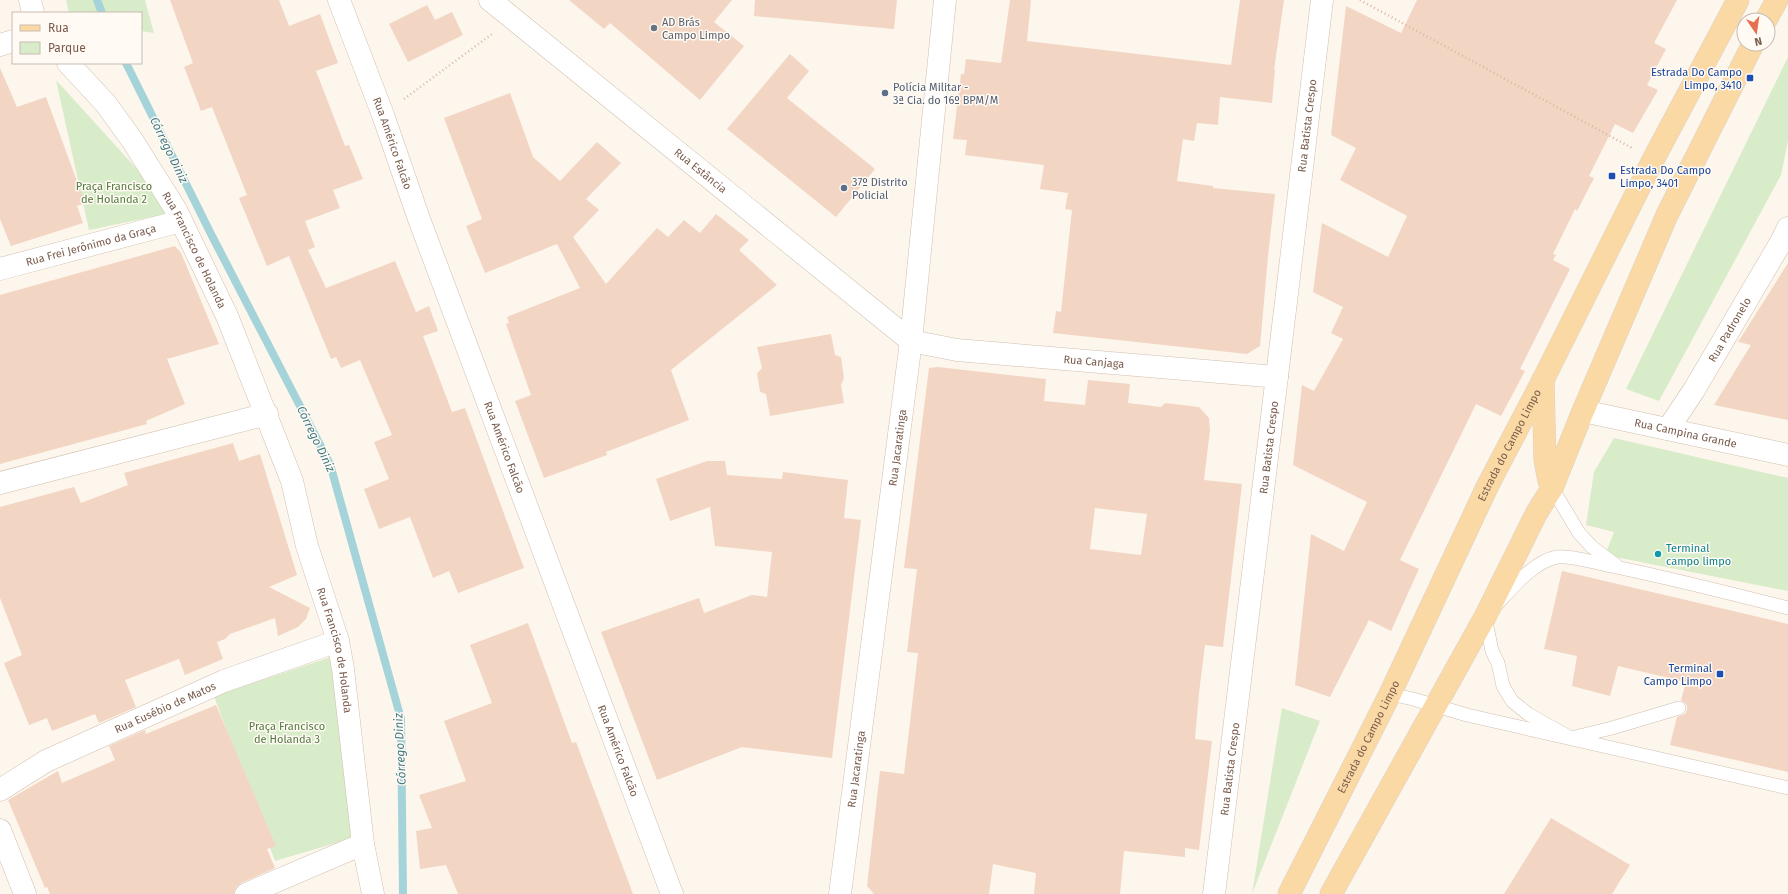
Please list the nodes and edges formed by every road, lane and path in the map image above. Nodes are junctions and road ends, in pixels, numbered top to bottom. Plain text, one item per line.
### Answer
1 (30, 0) edge
2 (339, 0) edge
3 (490, 0) edge
4 (945, 0) edge
5 (1322, 0) edge
6 (1360, 0) edge
7 (1738, 0) edge
8 (1777, 0) edge
9 (33, 12) edge
10 (1770, 12) edge
11 (514, 19) junction
12 (12, 41) edge
13 (0, 45) edge
14 (1749, 52) edge
15 (69, 64) edge
16 (383, 115) junction
17 (1653, 160) junction
18 (181, 221) junction
19 (1788, 228) edge
20 (0, 269) edge
21 (911, 341) junction
22 (1277, 377) junction
23 (1543, 380) junction
24 (1583, 411) junction
25 (267, 414) junction
26 (1668, 429) junction
27 (1788, 455) edge
28 (0, 483) edge
29 (1552, 488) junction
30 (1619, 567) junction
31 (1788, 608) edge
32 (1485, 617) junction
33 (338, 641) junction
34 (1390, 694) junction
35 (1436, 706) junction
36 (1680, 708) dead end
37 (1571, 738) junction
38 (1788, 788) edge
39 (0, 790) edge
40 (0, 830) edge
41 (363, 844) junction
42 (25, 894) edge
43 (246, 894) edge
44 (373, 894) edge
45 (672, 894) edge
46 (840, 894) edge
47 (1214, 894) edge
48 (1289, 894) edge
49 (1331, 894) edge

1 - 9 street
2 - 16 street, Rua Américo Falcão
3 - 11 street, Rua Estância
4 - 21 street, Rua Jacaratinga
5 - 22 street, Rua Batista Crespo
6 - 17 path
7 - 17 main road, Estrada do Campo Limpo
8 - 10 main road
11 - 16 path
11 - 21 street, Rua Estância
12 - 13 street
14 - 24 main road
15 - 18 street, Rua Francisco de Holanda
16 - 45 street, Rua Américo Falcão
17 - 23 main road, Estrada do Campo Limpo
18 - 20 street, Rua Frei Jerônimo da Graça
18 - 25 street, Rua Francisco de Holanda
19 - 26 street, Rua Padronelo
21 - 22 street, Rua Canjaga
21 - 46 street, Rua Jacaratinga
22 - 47 street, Rua Batista Crespo
23 - 29 main road
23 - 34 main road, Estrada do Campo Limpo
24 - 26 street, Rua Campina Grande
24 - 29 main road
25 - 28 street
25 - 33 street, Rua Francisco de Holanda
26 - 27 street, Rua Campina Grande
29 - 30 lane
29 - 32 main road
30 - 31 lane
30 - 32 lane
32 - 35 main road
32 - 37 lane
33 - 39 street, Rua Eusébio de Matos
33 - 41 street, Rua Francisco de Holanda
34 - 35 lane
34 - 48 main road, Estrada do Campo Limpo
35 - 37 lane
35 - 49 main road
36 - 37 lane
37 - 38 lane
40 - 42 street
41 - 43 street
41 - 44 street, Rua Francisco de Holanda

